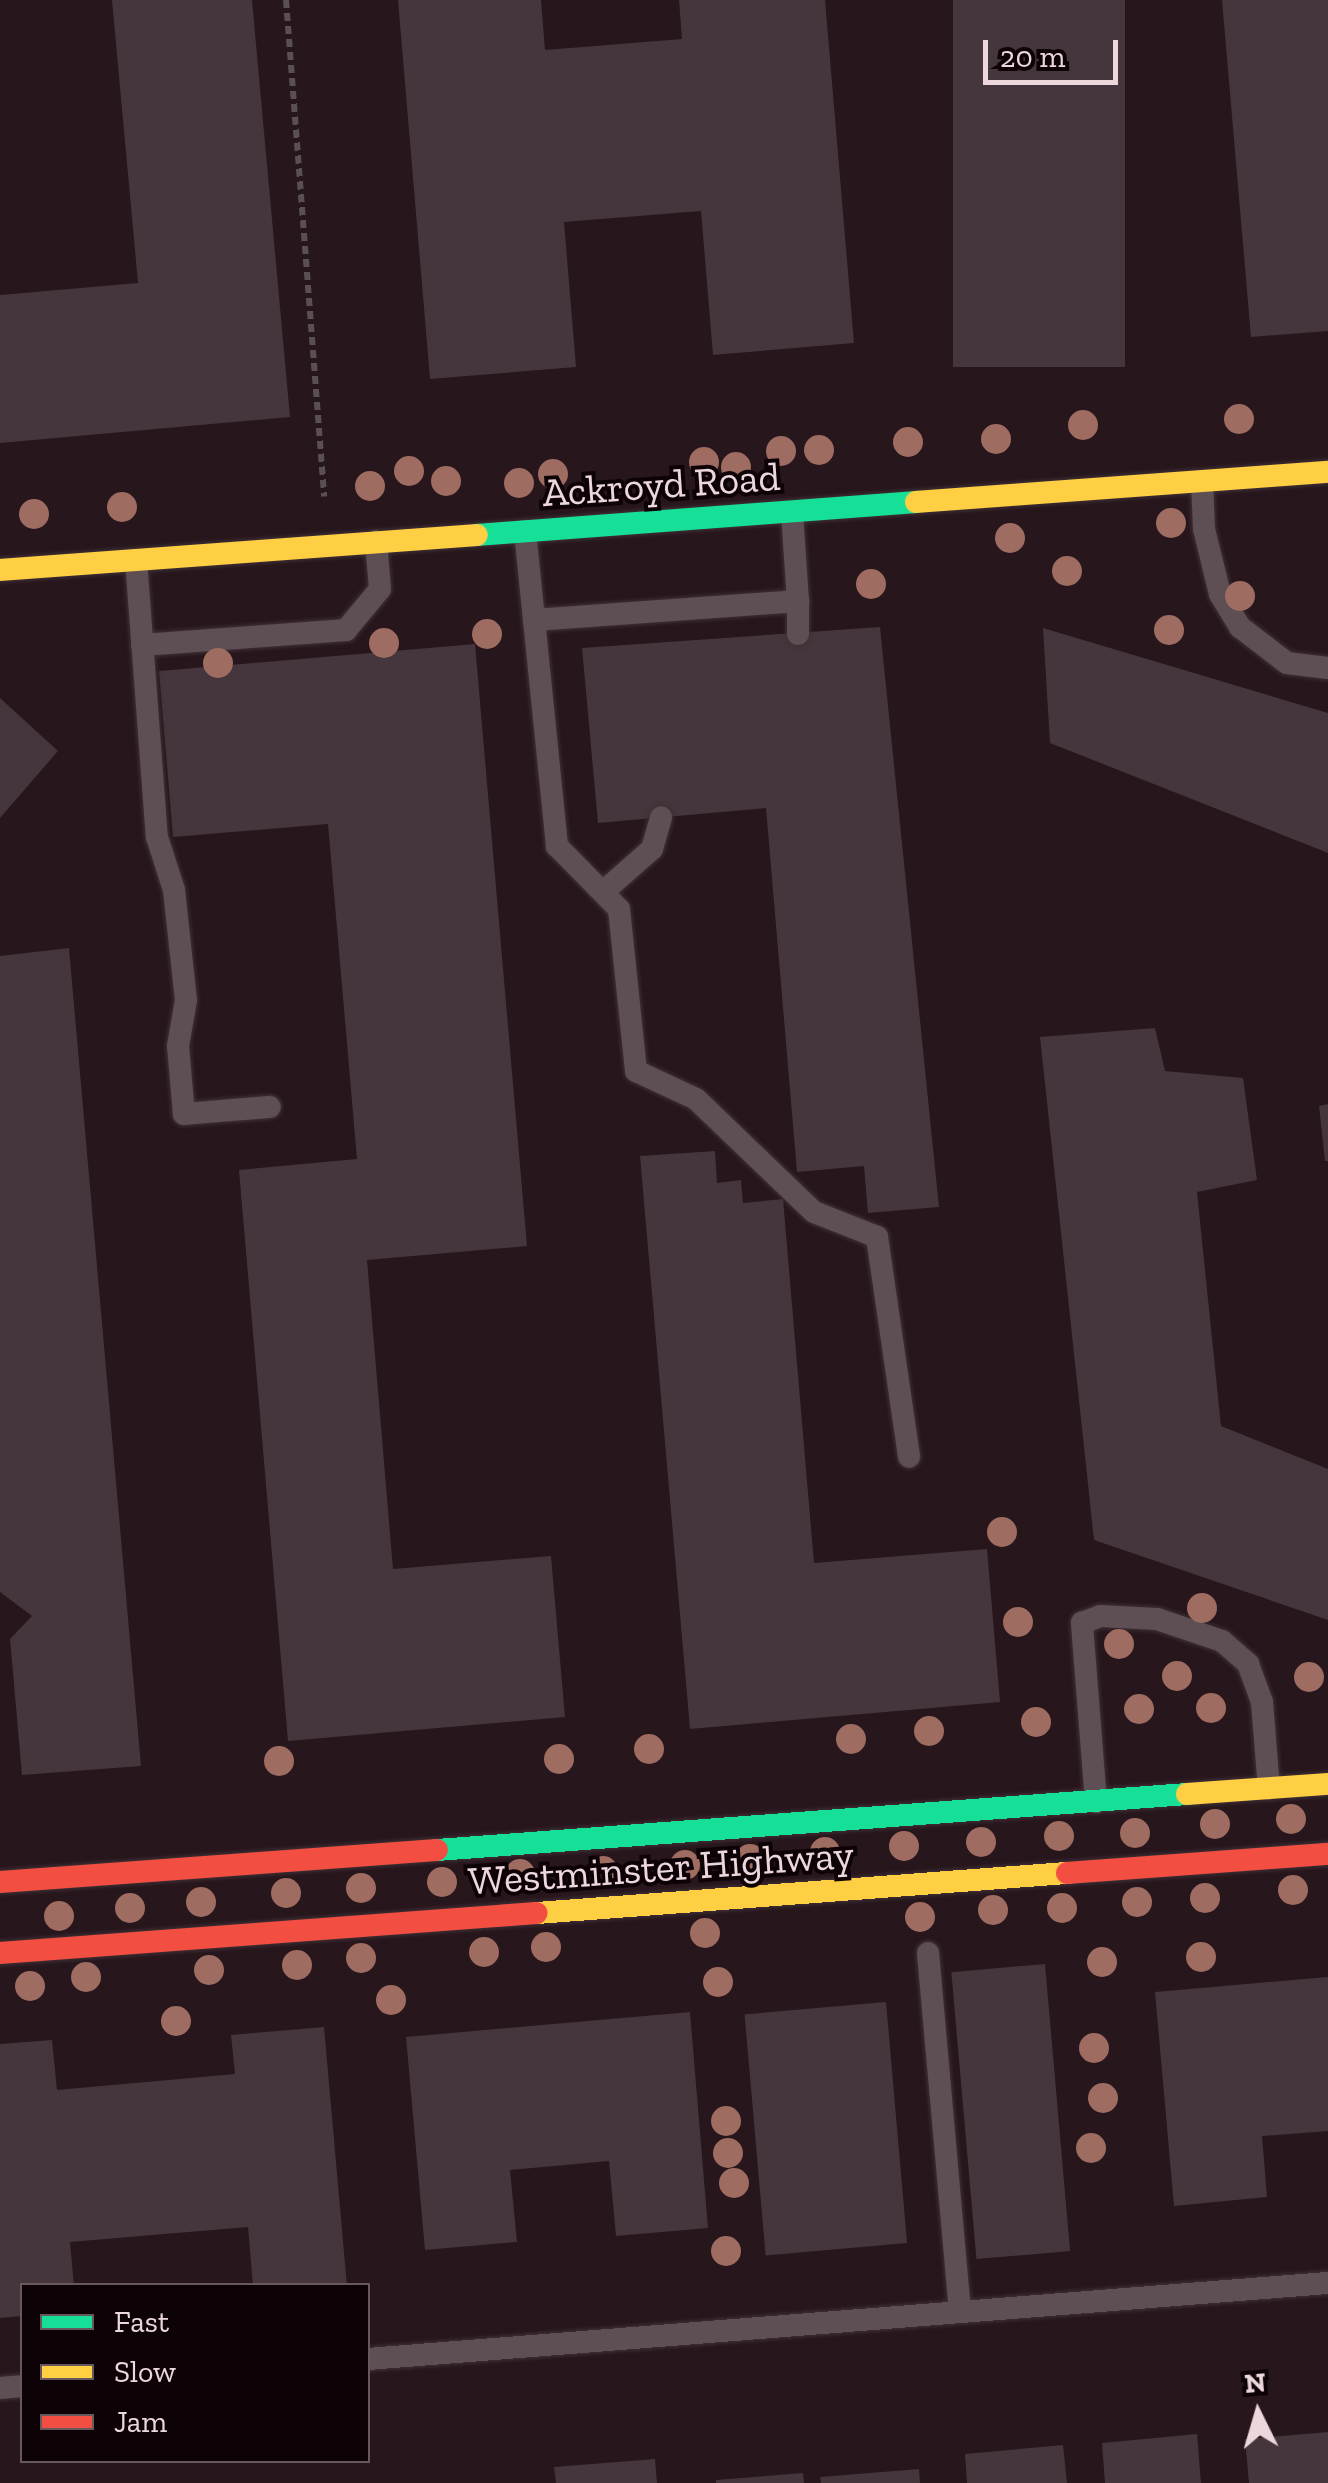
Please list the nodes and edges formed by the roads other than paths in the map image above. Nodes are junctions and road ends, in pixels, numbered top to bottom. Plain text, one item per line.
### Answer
1 (1328, 472) edge
2 (1202, 481) junction
3 (792, 512) junction
4 (525, 531) junction
5 (376, 542) junction
6 (136, 560) junction
7 (0, 570) edge
8 (798, 601) junction
9 (534, 620) junction
10 (798, 634) dead end
11 (142, 645) junction
12 (1328, 668) edge
13 (662, 817) dead end
14 (602, 892) junction
15 (270, 1107) dead end
16 (908, 1457) dead end
17 (1328, 1784) edge
18 (1270, 1789) junction
19 (1096, 1802) junction
20 (1328, 1854) edge
21 (0, 1882) edge
22 (0, 1953) edge
23 (928, 1954) dead end
24 (1328, 2284) edge
25 (960, 2312) junction
26 (370, 2359) edge

1 - 2 main road, Ackroyd Road
2 - 3 main road, Ackroyd Road
2 - 12 lane
3 - 4 main road, Ackroyd Road
3 - 8 lane
4 - 5 main road, Ackroyd Road
4 - 9 lane
5 - 6 main road, Ackroyd Road
5 - 11 lane
6 - 7 main road, Ackroyd Road
6 - 11 lane
8 - 9 lane
8 - 10 lane
9 - 14 lane
11 - 15 lane
13 - 14 lane
14 - 16 lane
17 - 18 main road, Westminster Highway
18 - 19 main road, Westminster Highway
18 - 19 lane
19 - 21 main road, Westminster Highway
20 - 22 main road, Westminster Highway
23 - 25 lane
24 - 25 lane
25 - 26 lane

